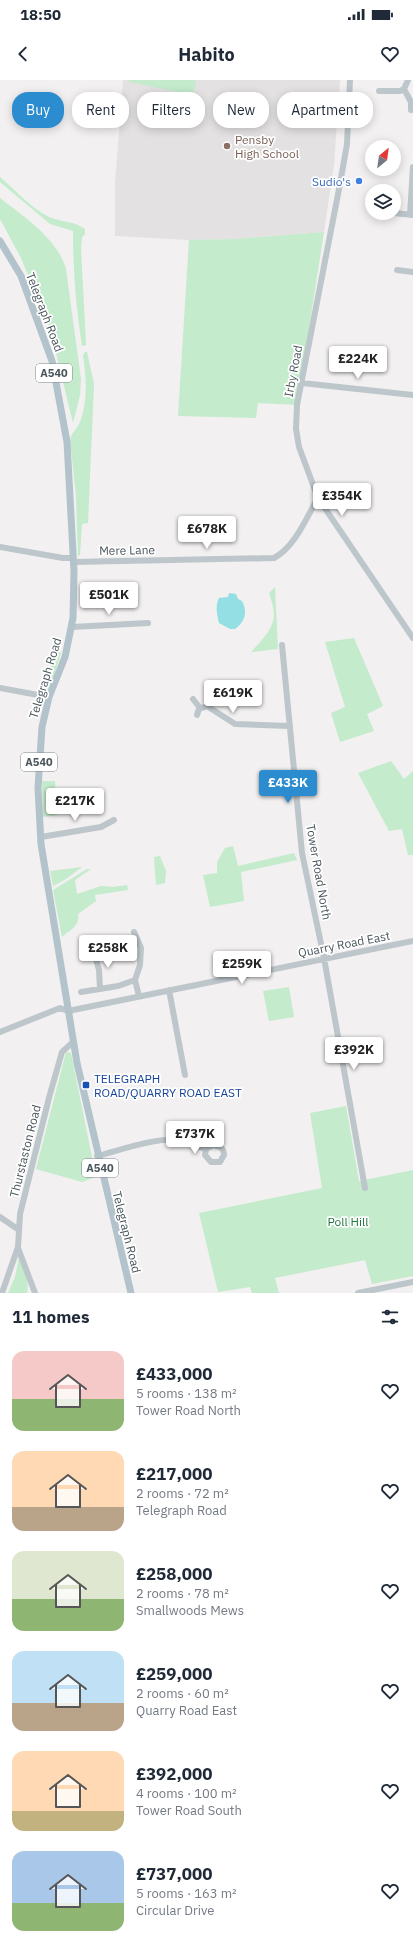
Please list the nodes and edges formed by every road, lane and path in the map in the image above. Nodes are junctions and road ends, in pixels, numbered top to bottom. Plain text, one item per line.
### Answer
1 (350, 80) edge
2 (408, 80) edge
3 (404, 89) junction
4 (379, 91) dead end
5 (411, 110) dead end
6 (413, 167) edge
7 (401, 214) edge
8 (412, 215) edge
9 (0, 241) edge
10 (397, 270) dead end
11 (413, 272) edge
12 (302, 383) junction
13 (413, 395) edge
14 (318, 498) junction
15 (0, 547) edge
16 (73, 560) junction
17 (148, 623) dead end
18 (72, 627) junction
19 (413, 638) edge
20 (282, 645) dead end
21 (0, 688) edge
22 (50, 697) junction
23 (193, 699) dead end
24 (200, 708) junction
25 (197, 714) dead end
26 (290, 726) junction
27 (114, 820) dead end
28 (40, 837) junction
29 (134, 932) dead end
30 (413, 941) edge
31 (94, 952) dead end
32 (324, 958) junction
33 (135, 980) junction
34 (100, 989) junction
35 (169, 990) junction
36 (82, 992) dead end
37 (139, 996) junction
38 (68, 1011) junction
39 (0, 1032) edge
40 (73, 1042) junction
41 (184, 1075) dead end
42 (206, 1149) dead end
43 (97, 1156) junction
44 (365, 1188) dead end
45 (0, 1217) edge
46 (19, 1230) junction
47 (18, 1247) junction
48 (413, 1282) edge
49 (390, 1290) edge
50 (2, 1293) edge
51 (35, 1293) edge
52 (131, 1293) edge
53 (358, 1293) edge

1 - 12 street, Irby Road
2 - 3 street
3 - 4 street
3 - 5 street
6 - 8 street
7 - 8 street
9 - 16 main road, Telegraph Road / A540
10 - 11 street
12 - 13 street
12 - 14 street, Irby Road
14 - 16 street, Mere Lane
14 - 19 street, Irby Road
15 - 16 street, Mere Lane
16 - 18 main road, Telegraph Road / A540
17 - 18 street
18 - 22 main road, Telegraph Road / A540
20 - 26 street, Tower Road North
21 - 22 street
22 - 28 main road, Telegraph Road / A540
23 - 24 street
24 - 25 street
24 - 26 street
26 - 32 street, Tower Road North
27 - 28 street
28 - 38 main road, Telegraph Road / A540
29 - 33 street
30 - 32 street, Quarry Road East
31 - 34 street
32 - 35 street, Quarry Road East
32 - 44 street, Tower Road North
33 - 34 street
33 - 37 street
34 - 36 street
35 - 37 street, Quarry Road East
35 - 41 street
37 - 38 street, Quarry Road East
38 - 39 street, Quarry Road East
38 - 40 main road, Telegraph Road / A540
40 - 43 main road, Telegraph Road / A540
40 - 46 street, Thurstaston Road
42 - 43 street
43 - 52 main road, Telegraph Road / A540
45 - 46 street
46 - 47 street, Thurstaston Road
47 - 50 street, Thurstaston Road
47 - 51 street
48 - 49 street
49 - 53 street

